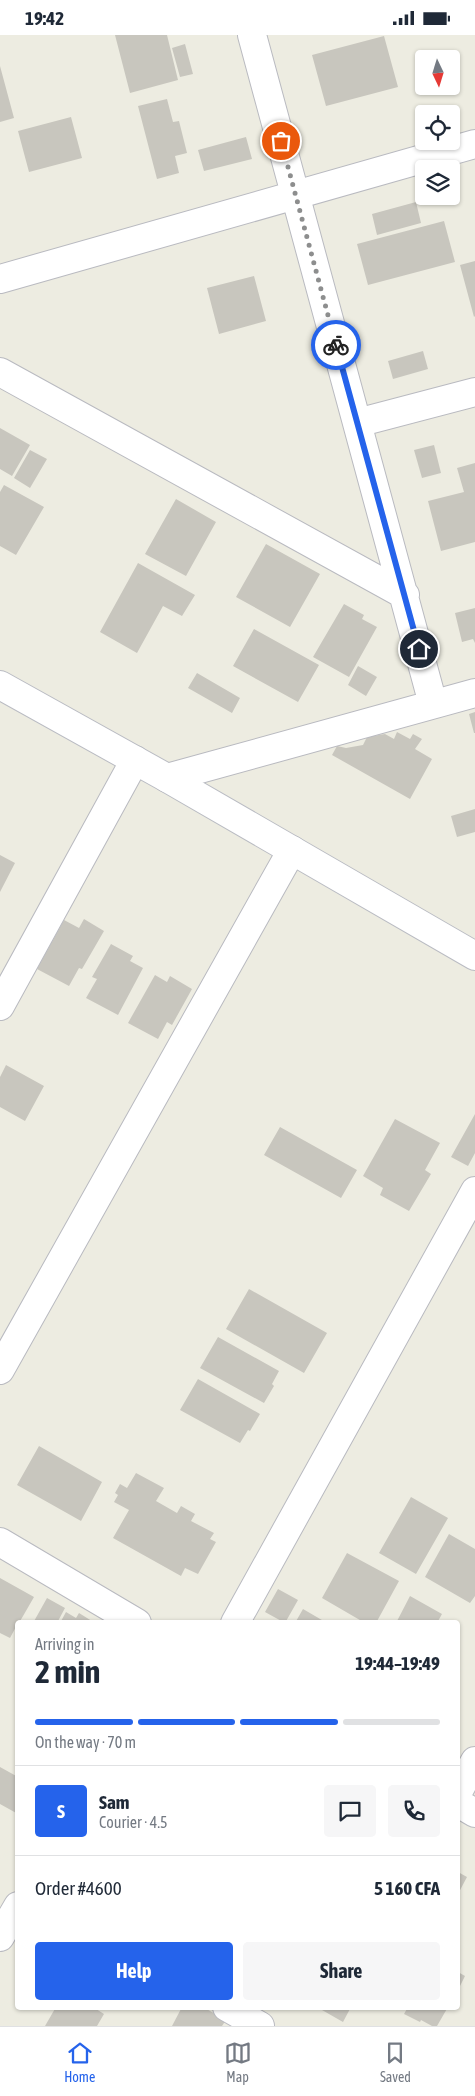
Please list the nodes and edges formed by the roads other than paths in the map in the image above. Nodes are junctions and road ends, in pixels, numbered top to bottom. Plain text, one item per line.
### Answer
1 (252, 35) edge
2 (475, 144) edge
3 (295, 194) junction
4 (0, 279) edge
5 (0, 372) edge
6 (475, 392) edge
7 (357, 423) junction
8 (405, 595) junction
9 (0, 685) edge
10 (475, 693) edge
11 (433, 703) junction
12 (135, 760) junction
13 (167, 777) junction
14 (292, 850) junction
15 (470, 949) edge
16 (0, 1006) edge
17 (475, 1191) edge
18 (0, 1370) edge
19 (0, 1542) edge
20 (131, 1620) edge
21 (237, 1620) edge
22 (475, 1761) edge
23 (460, 1788) edge
24 (460, 1804) edge
25 (475, 1813) edge
26 (15, 1911) edge
27 (0, 1937) edge
28 (232, 2010) edge
29 (260, 2026) edge

1 - 3 street
2 - 3 street
3 - 4 street
3 - 7 street
5 - 8 street
6 - 7 street
7 - 8 street
8 - 11 street
9 - 12 street
10 - 11 street
11 - 13 street
12 - 13 street
12 - 16 street
13 - 14 street
14 - 15 street
14 - 18 street
17 - 21 street
19 - 20 street
22 - 23 street
24 - 25 street
26 - 27 street
28 - 29 street

